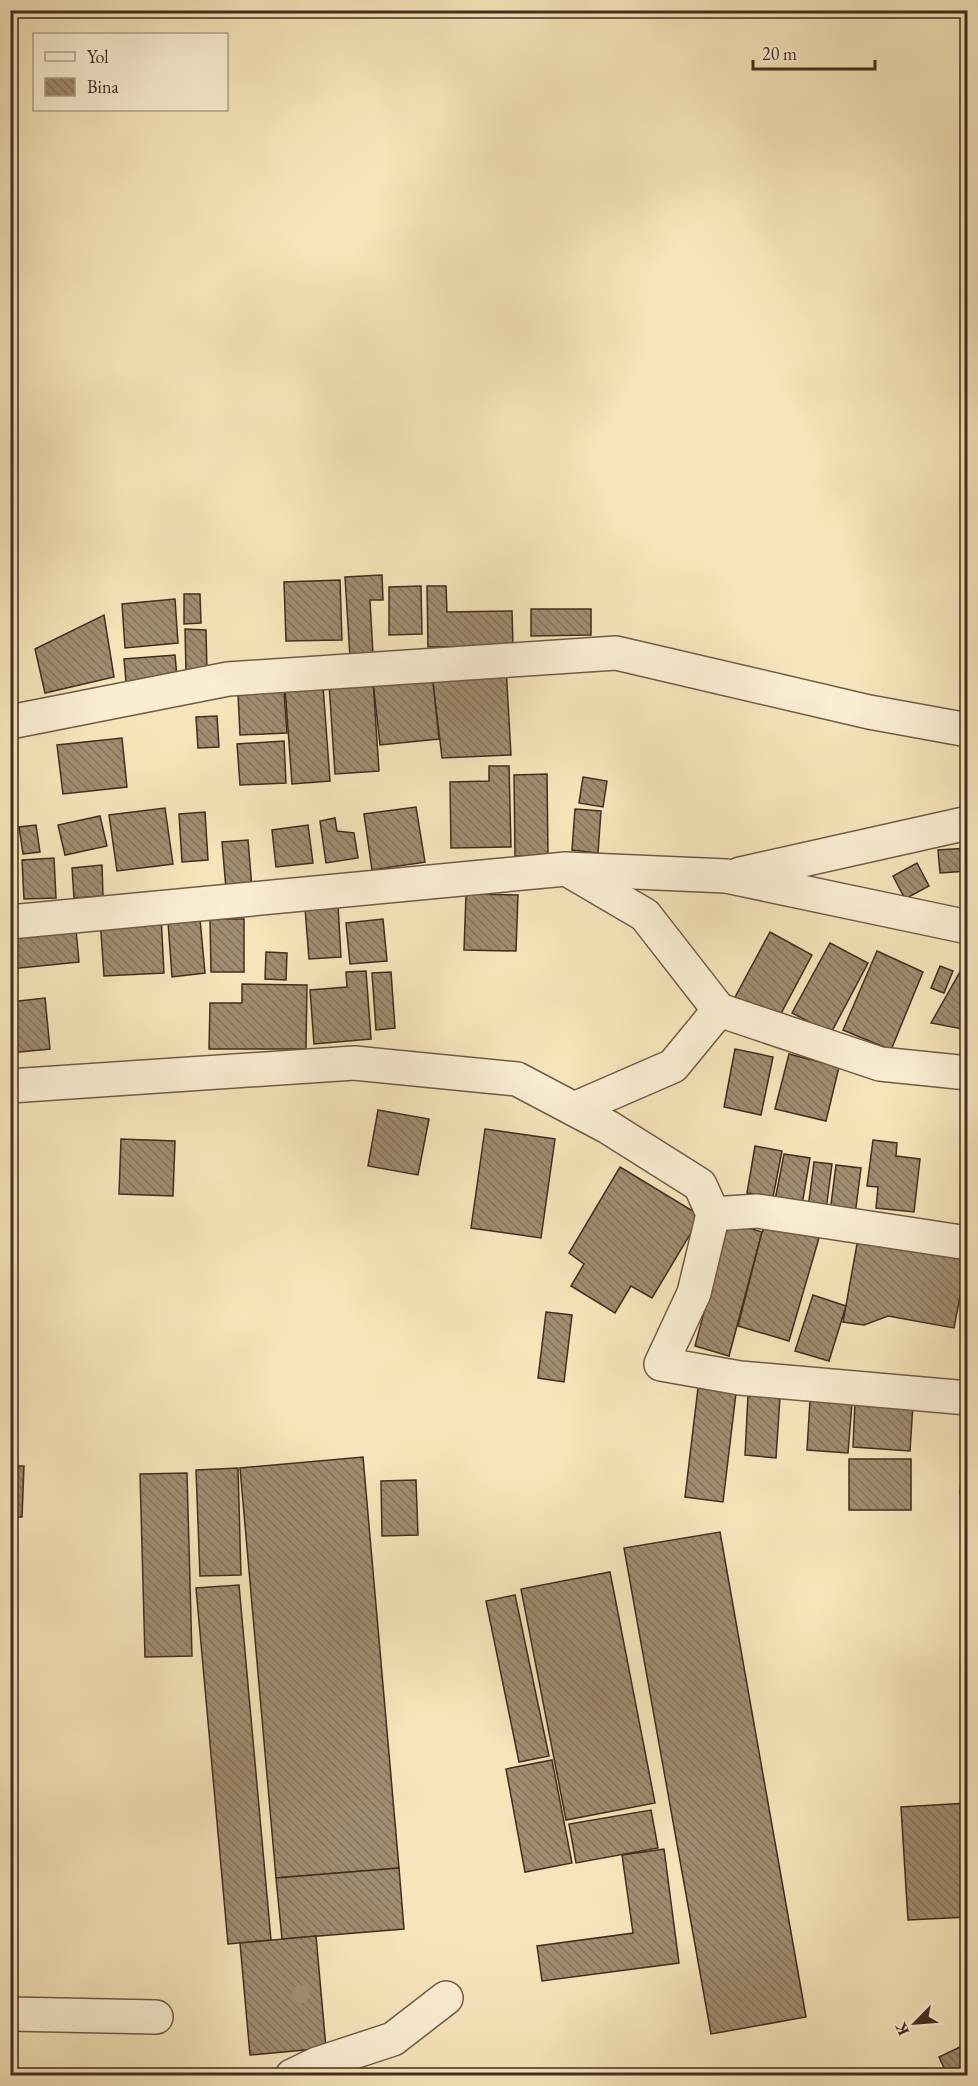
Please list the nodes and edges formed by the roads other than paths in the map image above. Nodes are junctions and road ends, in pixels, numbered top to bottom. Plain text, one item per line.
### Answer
1 (10, 722) edge
2 (968, 730) edge
3 (968, 823) edge
4 (566, 869) junction
5 (726, 876) junction
6 (10, 922) edge
7 (968, 927) edge
8 (719, 1010) junction
9 (968, 1073) edge
10 (10, 1086) edge
11 (574, 1109) junction
12 (713, 1214) junction
13 (968, 1243) edge
14 (968, 1398) edge
15 (446, 1998) dead end
16 (10, 2014) edge
17 (156, 2017) dead end
18 (292, 2076) edge

1 - 2 street
3 - 5 street
4 - 5 street
4 - 6 street
4 - 8 street
5 - 7 street
8 - 9 street
8 - 11 street
10 - 11 street
11 - 12 street
12 - 13 street
12 - 14 street
15 - 18 street
16 - 17 street

